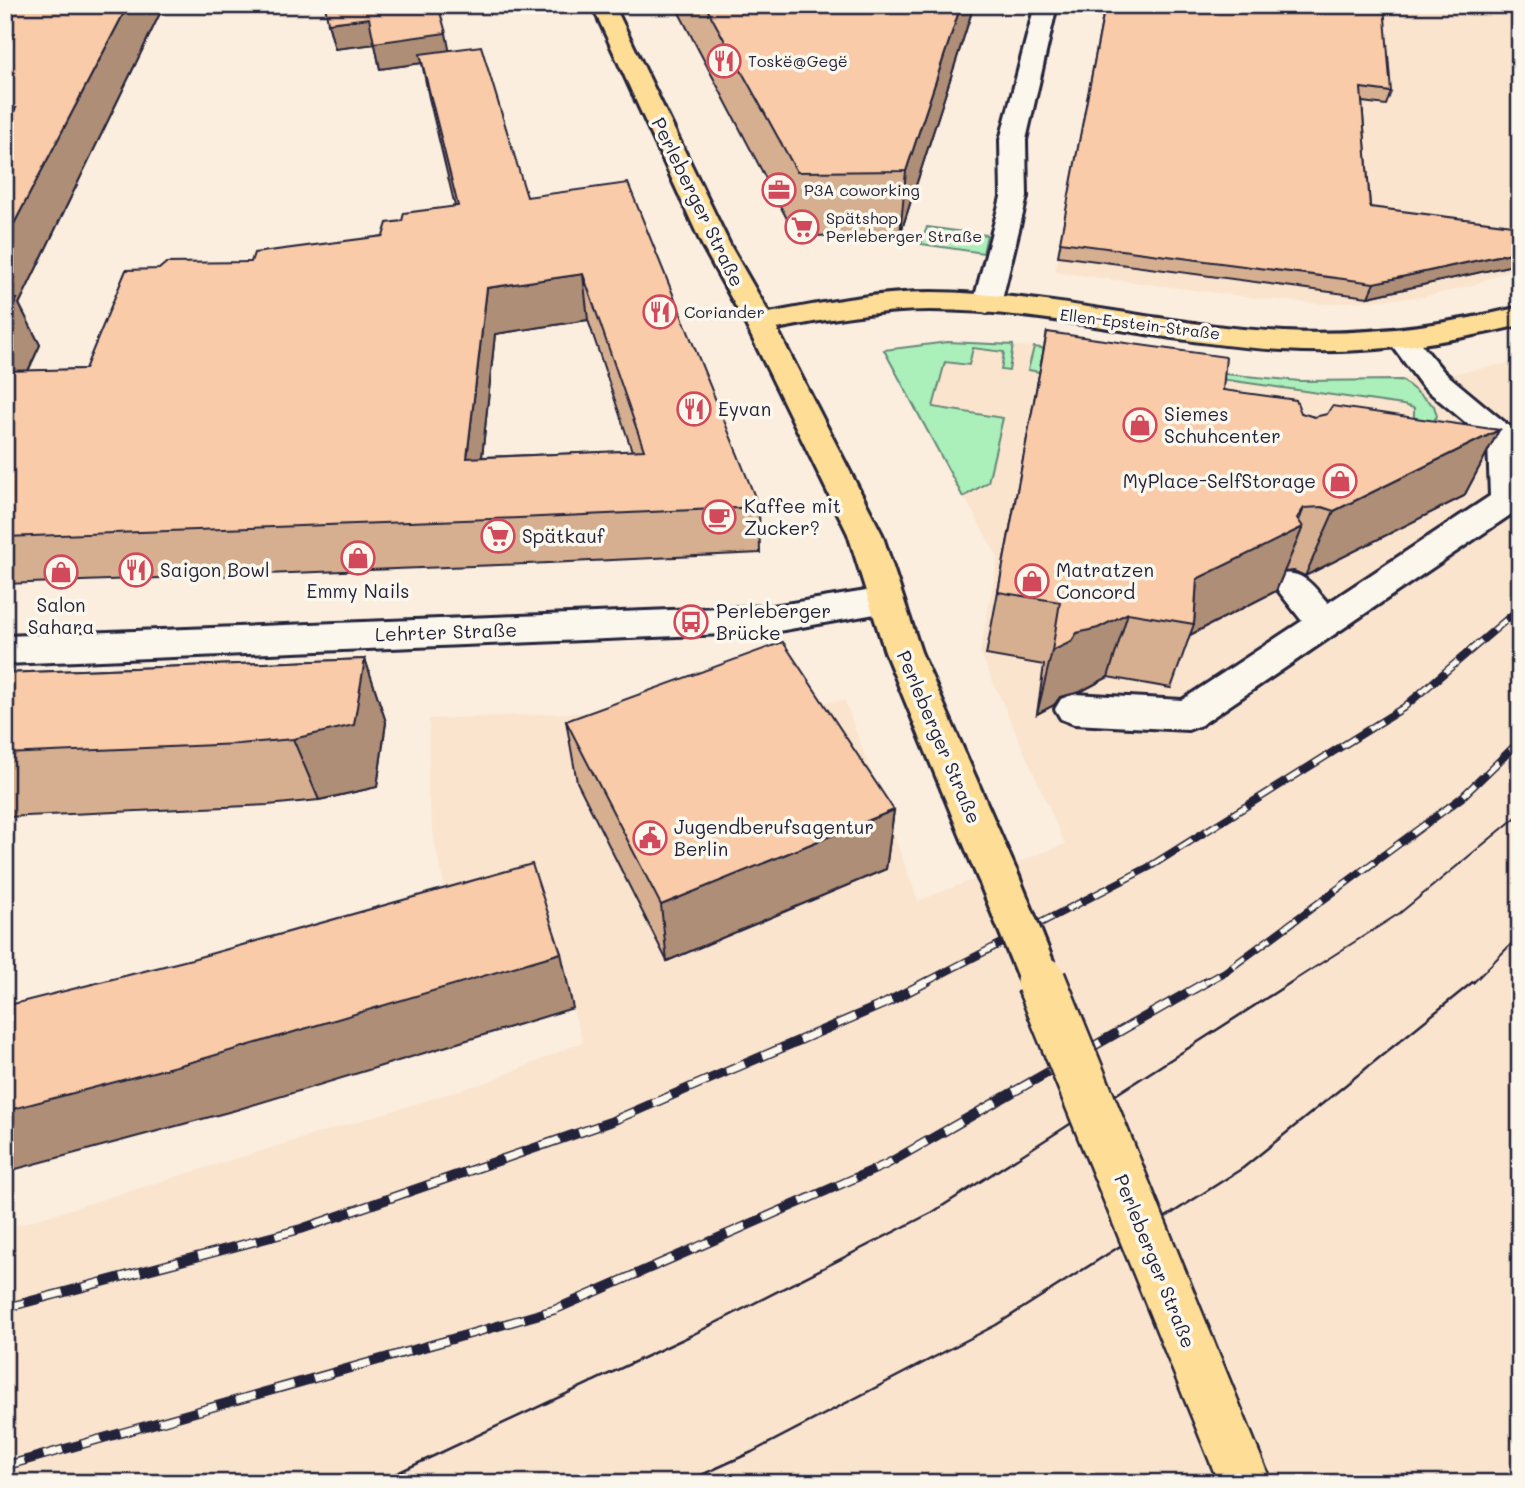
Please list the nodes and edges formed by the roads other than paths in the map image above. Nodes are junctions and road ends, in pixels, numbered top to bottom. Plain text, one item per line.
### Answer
1 (603, 5) edge
2 (1046, 5) edge
3 (987, 304) junction
4 (1520, 316) edge
5 (760, 323) junction
6 (1403, 340) junction
7 (1290, 584) edge
8 (885, 601) junction
9 (1325, 623) junction
10 (5, 650) edge
11 (1074, 709) dead end
12 (1245, 1483) edge

1 - 5 main road, Perleberger Straße
2 - 3 street
3 - 5 main road, Ellen-Epstein-Straße
3 - 6 main road, Ellen-Epstein-Straße
4 - 6 main road, Ellen-Epstein-Straße
5 - 8 main road, Perleberger Straße
6 - 9 street
7 - 9 street
8 - 10 street, Lehrter Straße
8 - 12 main road, Perleberger Straße, bridge
9 - 11 street

